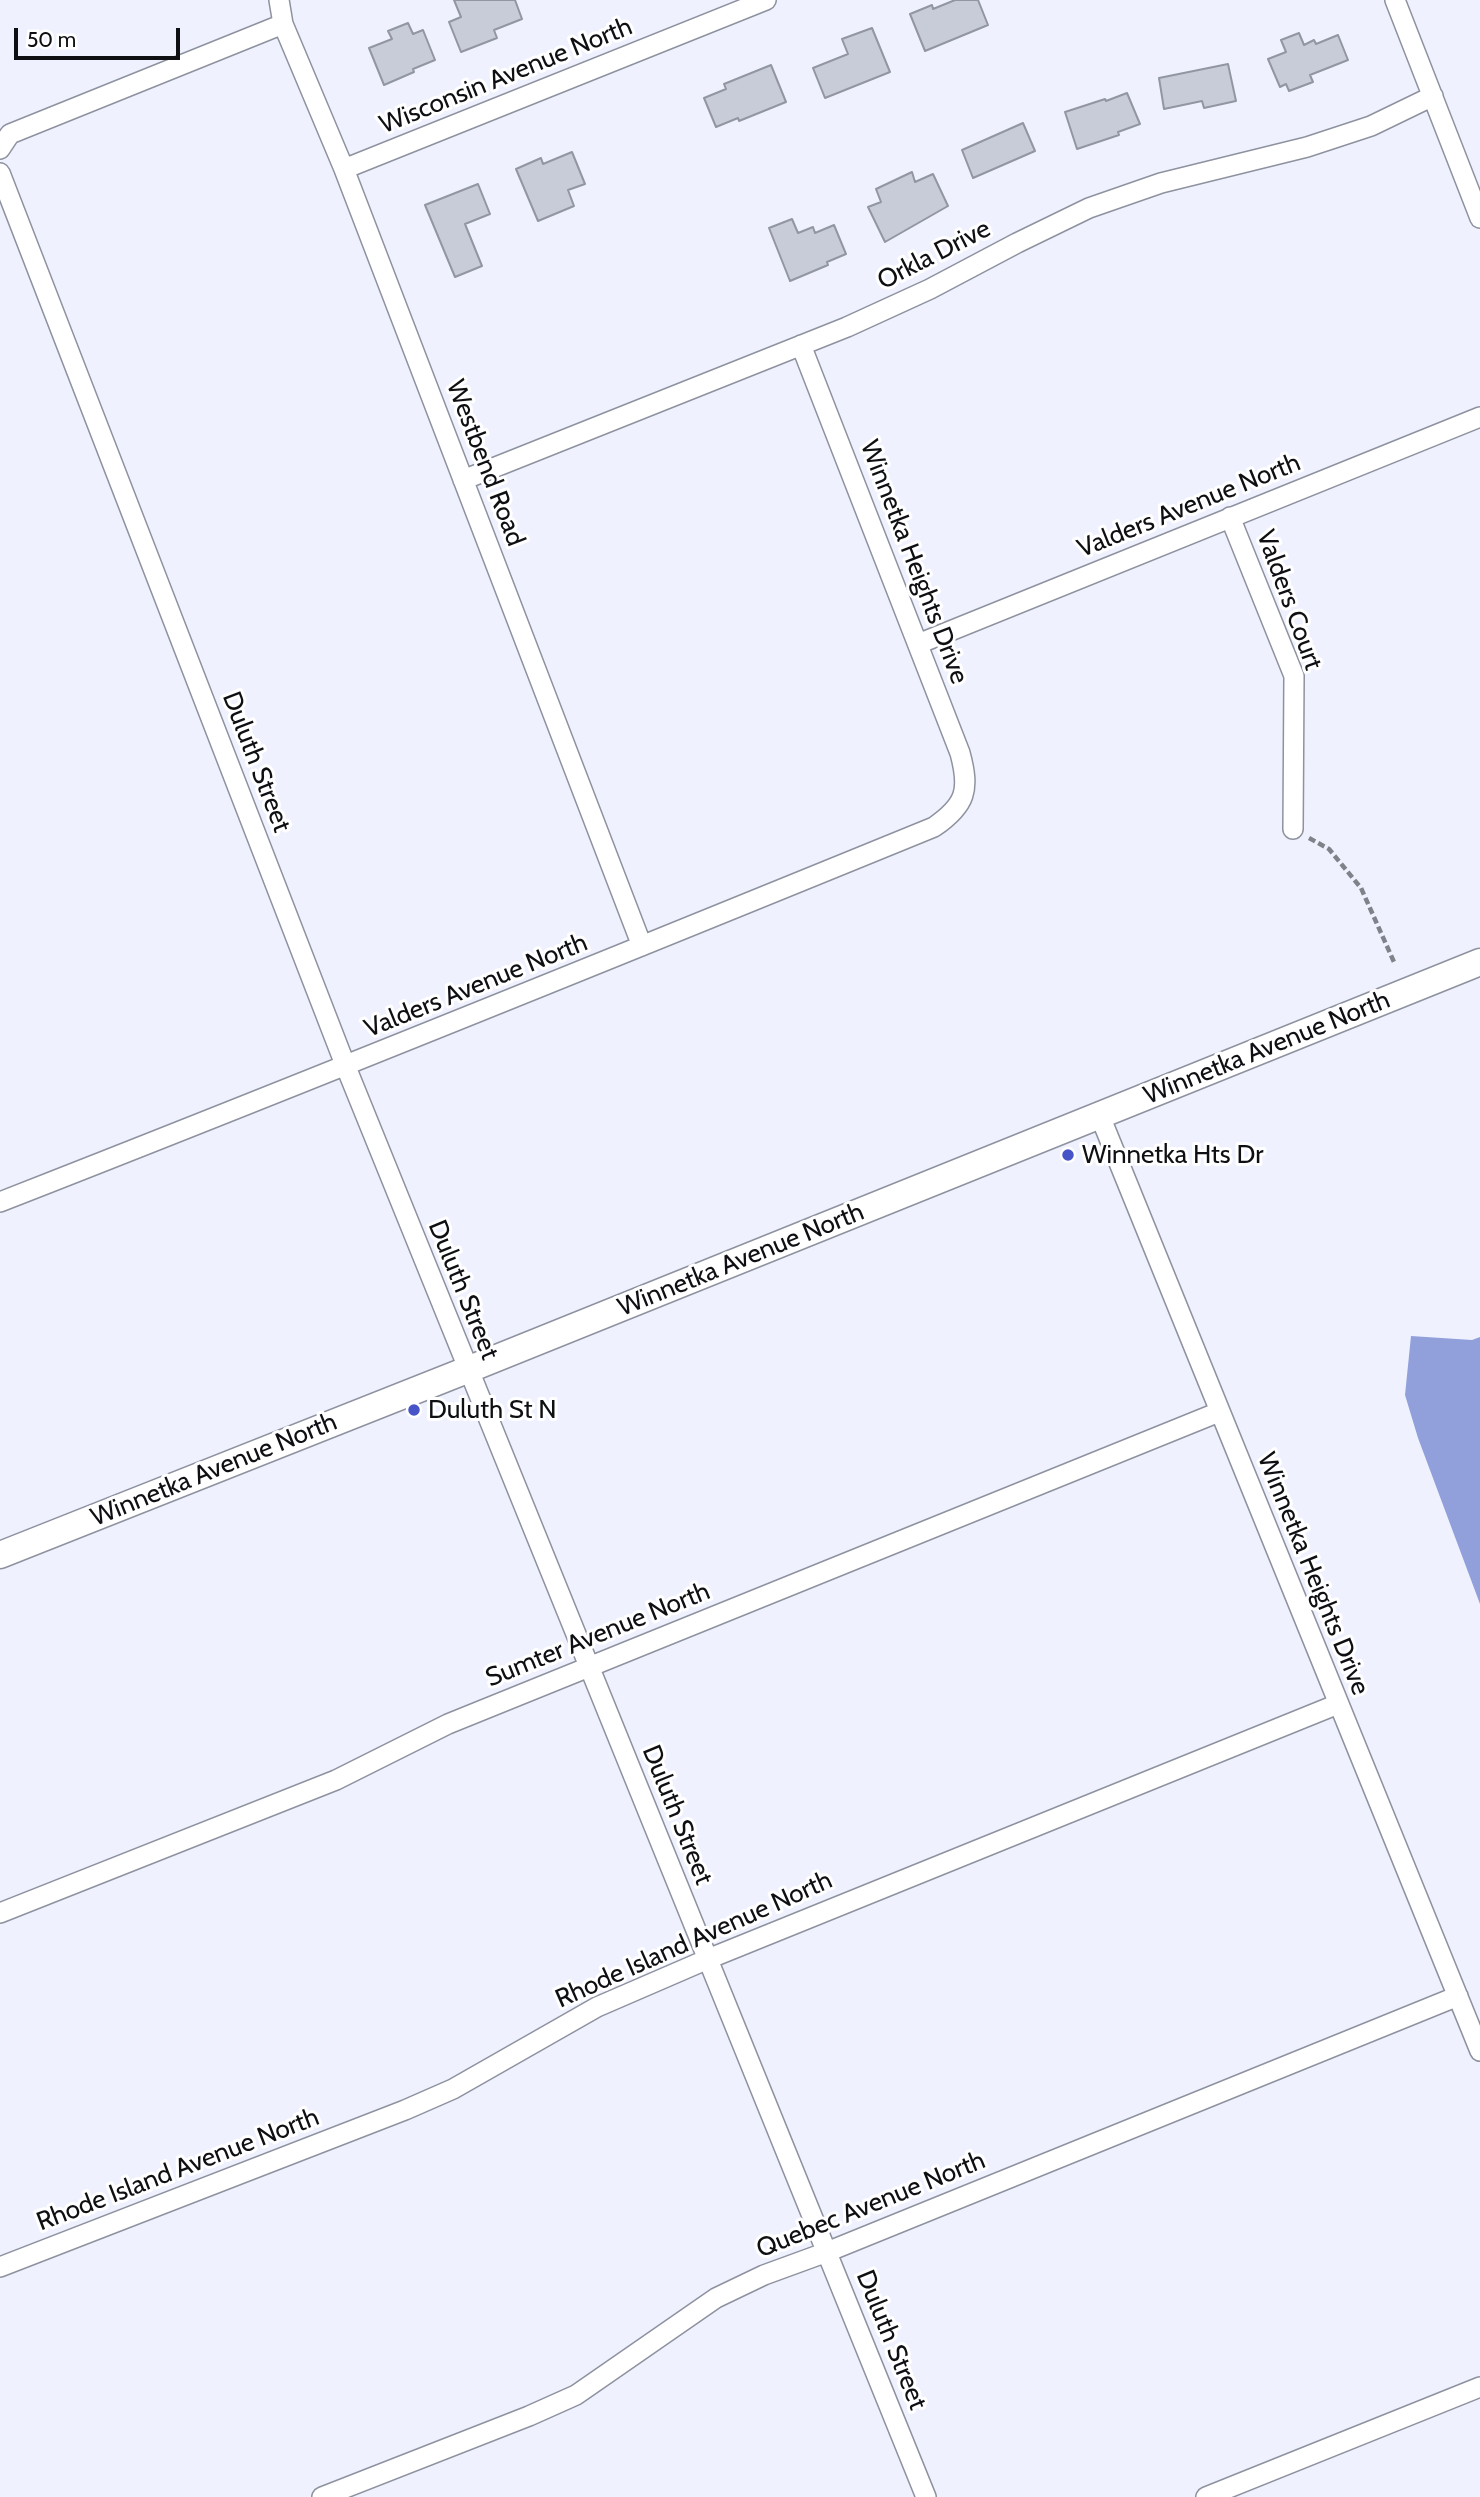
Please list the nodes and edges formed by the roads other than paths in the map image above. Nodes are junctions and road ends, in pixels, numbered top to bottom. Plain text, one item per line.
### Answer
1 (279, 0) edge
2 (766, 0) edge
3 (1395, 0) edge
4 (283, 24) junction
5 (1433, 96) junction
6 (0, 149) edge
7 (344, 169) junction
8 (0, 173) edge
9 (1480, 218) edge
10 (801, 345) junction
11 (1480, 417) edge
12 (463, 480) junction
13 (1230, 517) junction
14 (918, 644) junction
15 (961, 801) joint
16 (1293, 829) road end
17 (642, 946) junction
18 (1480, 962) edge
19 (346, 1067) junction
20 (1100, 1116) junction
21 (0, 1202) edge
22 (467, 1370) junction
23 (1219, 1412) junction
24 (0, 1555) edge
25 (589, 1667) junction
26 (1338, 1704) junction
27 (0, 1913) edge
28 (708, 1959) junction
29 (1458, 1996) junction
30 (1480, 2051) edge
31 (827, 2252) junction
32 (0, 2267) edge
33 (1480, 2387) edge
34 (322, 2497) edge
35 (926, 2497) edge
36 (1206, 2497) edge

1 - 4 street, Westbend Road
2 - 7 street, Wisconsin Avenue North
3 - 5 street
4 - 6 street
4 - 7 street, Westbend Road
5 - 9 street
5 - 10 street, Orkla Drive
7 - 12 street, Westbend Road
8 - 19 street, Duluth Street
10 - 12 street, Orkla Drive
10 - 14 street, Winnetka Heights Drive
11 - 13 street, Valders Avenue North
12 - 17 street, Westbend Road
13 - 14 street, Valders Avenue North
13 - 16 street, Valders Court
14 - 15 street, Winnetka Heights Drive
15 - 17 street, Valders Avenue North
17 - 19 street, Valders Avenue North
18 - 20 main road, Winnetka Avenue North
19 - 21 street, Valders Avenue North
19 - 22 street, Duluth Street
20 - 22 main road, Winnetka Avenue North
20 - 23 street, Winnetka Heights Drive
22 - 24 main road, Winnetka Avenue North
22 - 25 street, Duluth Street
23 - 25 street, Sumter Avenue North
23 - 26 street, Winnetka Heights Drive
25 - 27 street, Sumter Avenue North
25 - 28 street, Duluth Street
26 - 28 street, Rhode Island Avenue North
26 - 29 street, Winnetka Heights Drive
28 - 31 street, Duluth Street
28 - 32 street, Rhode Island Avenue North
29 - 30 street, Winnetka Heights Drive
29 - 31 street, Quebec Avenue North
31 - 34 street, Quebec Avenue North
31 - 35 street, Duluth Street
33 - 36 street

